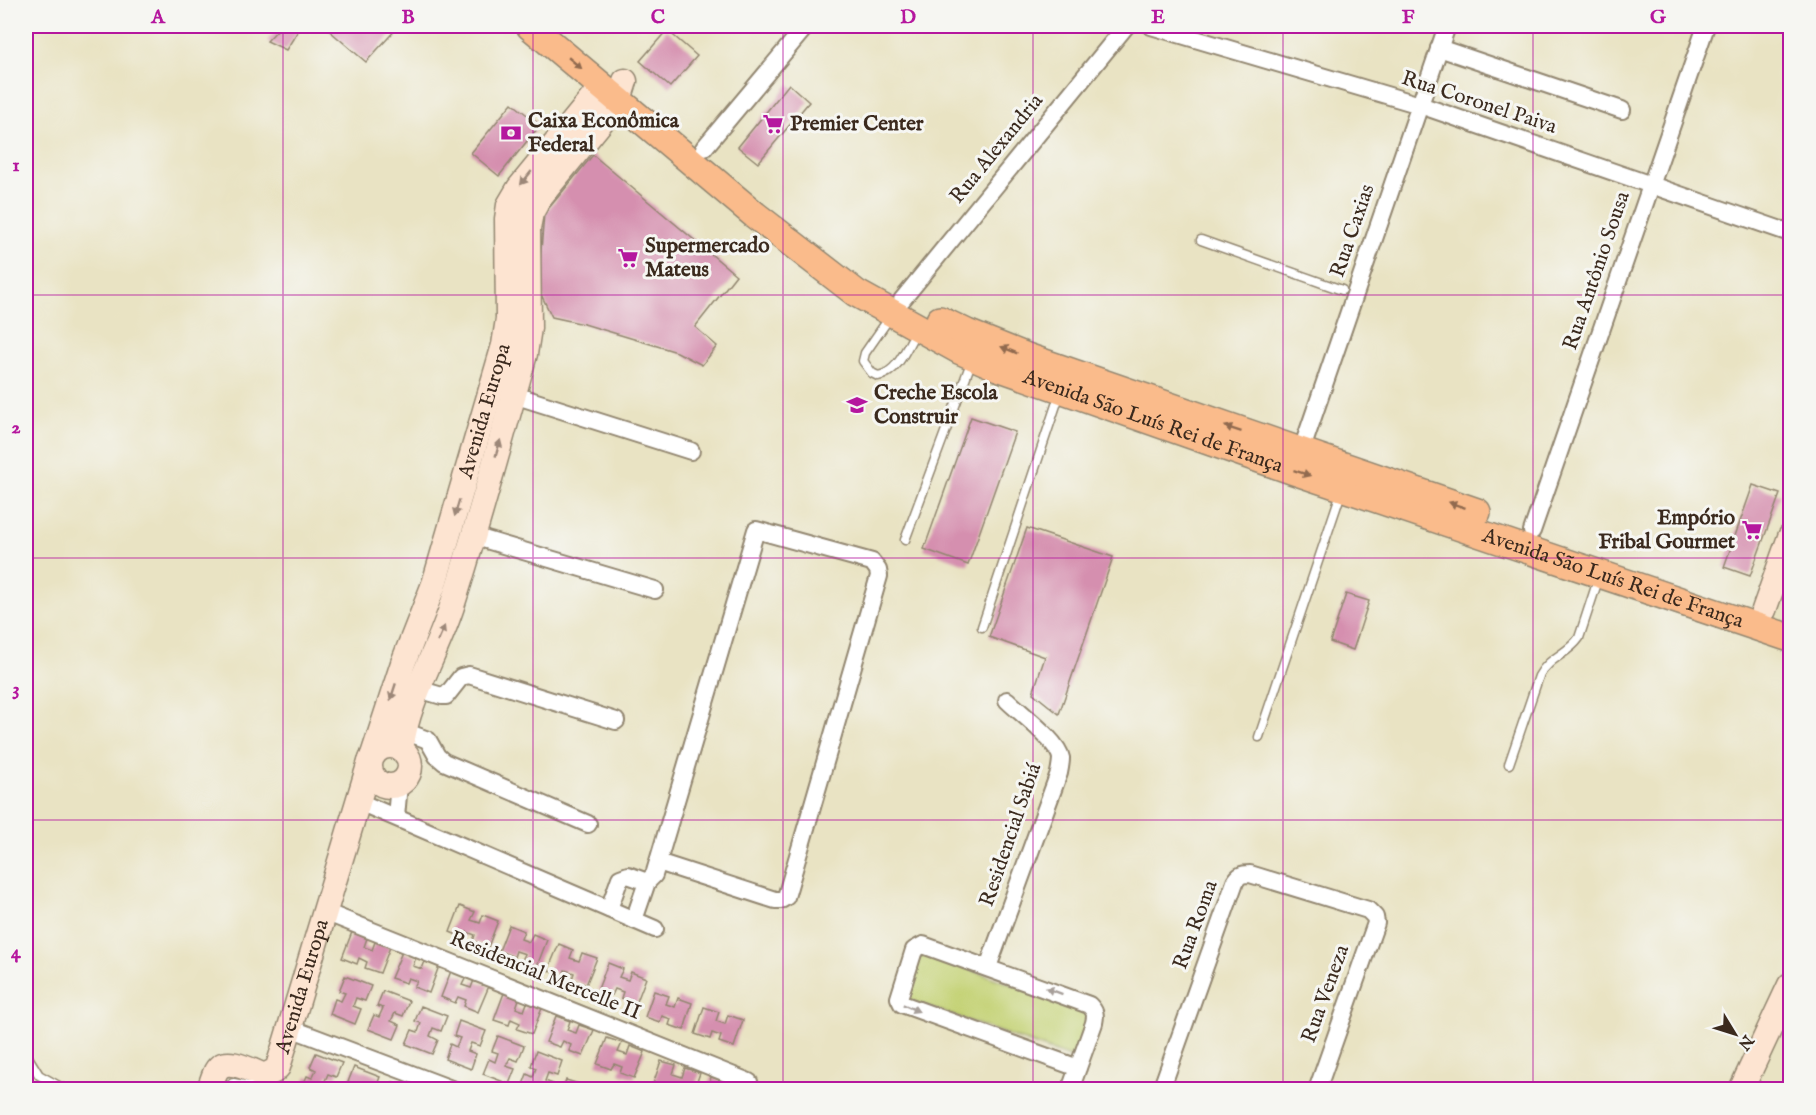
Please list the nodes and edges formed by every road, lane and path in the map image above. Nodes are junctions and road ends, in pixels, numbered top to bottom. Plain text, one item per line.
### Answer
1 (530, 26) edge
2 (559, 26) edge
3 (806, 26) edge
4 (1126, 26) edge
5 (1151, 26) edge
6 (1447, 26) edge
7 (1706, 26) edge
8 (1439, 48) junction
9 (597, 82) junction
10 (622, 90) junction
11 (1420, 105) junction
12 (1622, 110) dead end
13 (704, 148) junction
14 (1650, 184) junction
15 (1791, 233) edge
16 (1201, 240) dead end
17 (518, 257) junction
18 (1348, 292) junction
19 (897, 308) junction
20 (918, 328) junction
21 (973, 356) junction
22 (1062, 389) junction
23 (514, 395) junction
24 (690, 451) dead end
25 (1301, 452) junction
26 (1343, 487) junction
27 (1532, 531) junction
28 (473, 536) junction
29 (1791, 537) edge
30 (905, 540) dead end
31 (1600, 573) junction
32 (655, 590) dead end
33 (1764, 610) junction
34 (1791, 619) edge
35 (982, 627) dead end
36 (1791, 638) edge
37 (418, 689) junction
38 (1007, 700) dead end
39 (616, 721) dead end
40 (1259, 737) dead end
41 (403, 740) junction
42 (371, 758) junction
43 (1509, 764) dead end
44 (391, 784) junction
45 (358, 808) junction
46 (396, 817) junction
47 (588, 824) dead end
48 (658, 862) junction
49 (647, 882) junction
50 (609, 909) junction
51 (325, 912) junction
52 (1372, 914) joint
53 (634, 920) junction
54 (655, 929) dead end
55 (988, 967) junction
56 (1791, 985) edge
57 (290, 1028) junction
58 (26, 1054) edge
59 (1078, 1068) junction
60 (749, 1082) dead end
61 (66, 1089) edge
62 (209, 1089) edge
63 (231, 1089) edge
64 (249, 1089) edge
65 (454, 1089) edge
66 (1070, 1089) edge
67 (1161, 1089) edge
68 (1317, 1089) edge
69 (1741, 1089) edge

1 -> 9 main road, Avenida São Luís Rei de França
2 - 10 main road, Avenida São Luís Rei de França
3 - 13 street
4 - 19 street, Rua Alexandria
5 - 11 street, Rua Coronel Paiva
6 - 8 street, Rua Caxias
7 - 14 street, Rua Antônio Sousa
8 - 11 street, Rua Caxias
8 - 12 street
9 - 10 main road, Avenida São Luís Rei de França
9 -> 17 street, Avenida Europa
10 - 13 main road, Avenida São Luís Rei de França
10 - 17 street, Avenida Europa
10 - 19 main road, Avenida São Luís Rei de França
11 - 14 street, Rua Coronel Paiva
11 - 18 street, Rua Caxias
13 - 19 main road, Avenida São Luís Rei de França
14 - 15 street, Rua Coronel Paiva
14 - 27 street, Rua Antônio Sousa
16 - 18 lane
17 - 23 street, Avenida Europa
17 -> 42 street, Avenida Europa
18 - 25 street, Rua Caxias
19 - 20 main road, Avenida São Luís Rei de França
19 - 20 lane
25 -> 19 main road, Avenida São Luís Rei de França
20 - 21 main road, Avenida São Luís Rei de França
21 - 22 main road, Avenida São Luís Rei de França
21 - 30 lane
22 -> 26 main road, Avenida São Luís Rei de França
22 - 35 lane
23 - 24 street
28 -> 23 street, Avenida Europa
27 -> 25 main road, Avenida São Luís Rei de França
26 - 31 main road, Avenida São Luís Rei de França
26 - 40 lane
27 - 33 main road, Avenida São Luís Rei de França
28 - 32 street
37 -> 28 street, Avenida Europa
29 - 33 street
31 - 36 main road, Avenida São Luís Rei de França
31 - 43 lane
33 - 34 main road, Avenida São Luís Rei de França
37 - 39 street
37 - 41 street, Avenida Europa
38 - 55 street, Residencial Sabiá
41 - 42 street
41 - 44 street, Avenida Europa
41 - 47 street
42 - 44 street
42 - 45 street, Avenida Europa
44 - 45 street, Avenida Europa
44 - 46 street
45 - 46 street
45 - 51 street, Avenida Europa
46 - 50 street
48 - 48 street
48 - 49 street
49 - 50 street
49 - 53 street
50 - 53 street
51 - 57 street, Avenida Europa
51 - 60 street, Residencial Mercelle II
52 - 67 street, Rua Roma
52 - 68 street, Rua Veneza
53 - 54 street
59 -> 55 street
55 -> 59 street
56 - 69 street
57 - 62 street, Avenida Europa
57 - 65 street
58 - 61 lane
59 - 66 street
63 - 64 street

